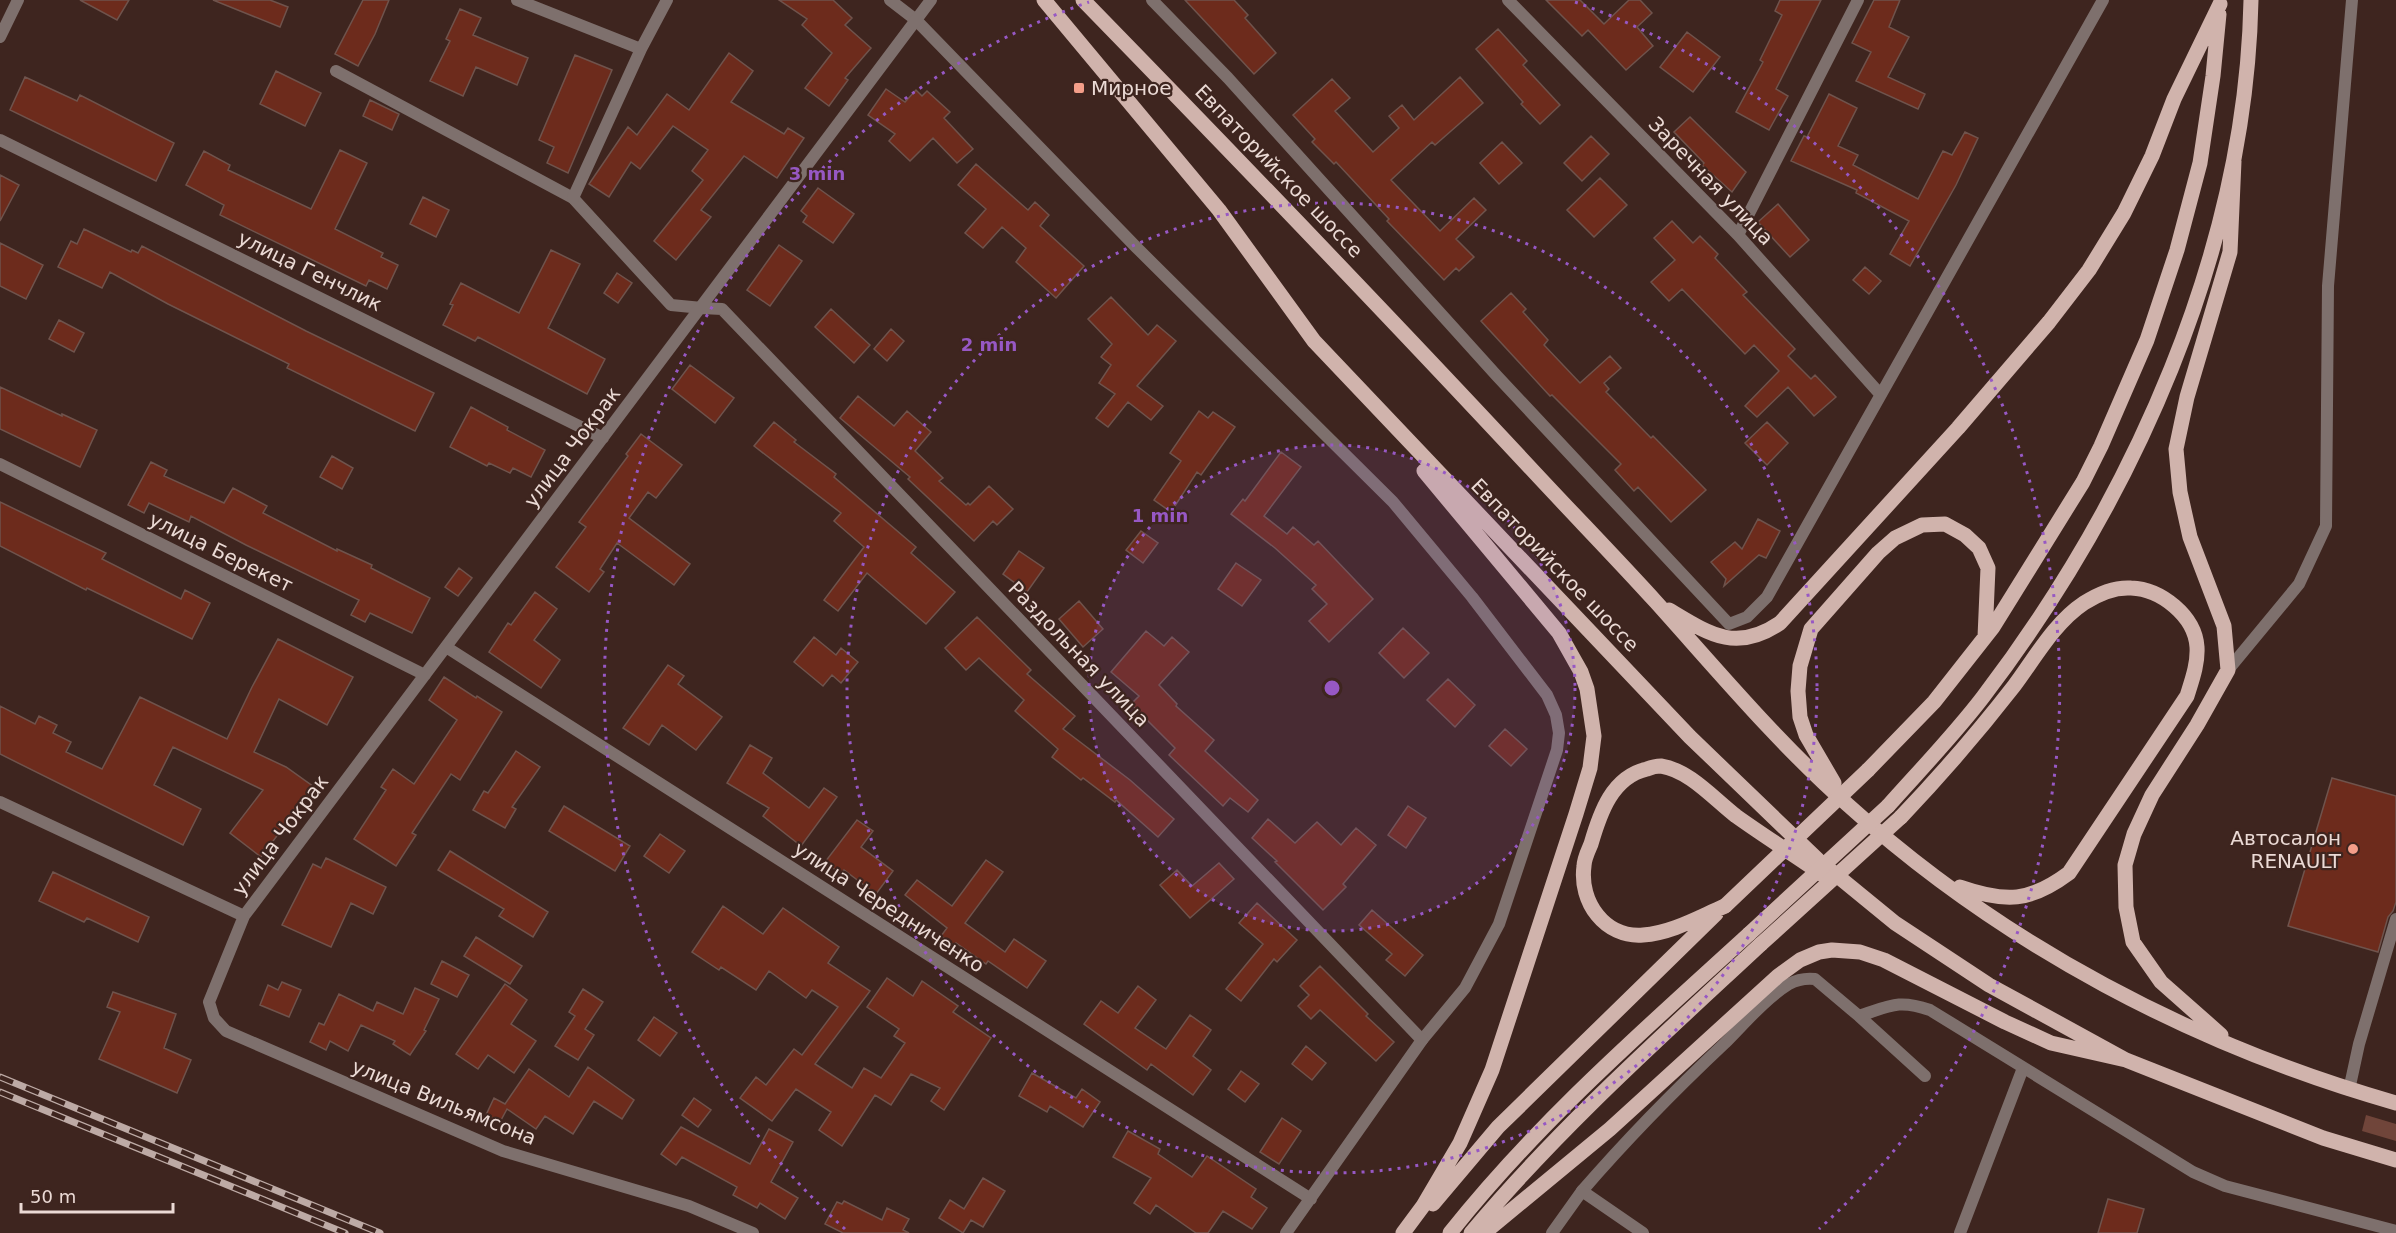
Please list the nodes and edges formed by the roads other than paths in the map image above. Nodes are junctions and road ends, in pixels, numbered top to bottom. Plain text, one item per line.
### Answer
1 (18, 0) edge
2 (517, 0) edge
3 (667, 0) edge
4 (890, 0) edge
5 (931, 0) edge
6 (1044, 0) edge
7 (1083, 0) edge
8 (1152, 0) edge
9 (1508, 0) edge
10 (1858, 0) edge
11 (2103, 0) edge
12 (2251, 0) edge
13 (2352, 0) edge
14 (2220, 2) edge
15 (916, 20) junction
16 (0, 37) edge
17 (641, 49) junction
18 (336, 71) dead end
19 (0, 140) edge
20 (2235, 161) junction
21 (573, 198) junction
22 (1738, 235) junction
23 (702, 308) junction
24 (1314, 341) junction
25 (1880, 394) junction
26 (603, 438) junction
27 (0, 464) edge
28 (1657, 603) junction
29 (1985, 637) junction
30 (446, 647) junction
31 (2228, 670) junction
32 (425, 675) junction
33 (0, 802) edge
34 (1846, 804) junction
35 (1941, 881) junction
36 (1725, 906) junction
37 (244, 916) junction
38 (2396, 919) edge
39 (1895, 923) junction
40 (1859, 1016) junction
41 (226, 1031) joint
42 (1422, 1040) junction
43 (2232, 1045) junction
44 (2126, 1060) junction
45 (2023, 1068) junction
46 (1925, 1076) dead end
47 (2349, 1090) junction
48 (2396, 1103) edge
49 (2396, 1160) edge
50 (1582, 1191) junction
51 (1311, 1199) junction
52 (2396, 1231) edge
53 (753, 1233) edge
54 (1286, 1233) edge
55 (1403, 1233) edge
56 (1410, 1233) edge
57 (1450, 1233) edge
58 (1471, 1233) edge
59 (1484, 1233) edge
60 (1552, 1233) edge
61 (1643, 1233) edge
62 (1960, 1233) edge

1 - 16 street
2 - 17 street
3 - 17 street
4 - 15 street
5 - 15 street, улица Чокрак
6 - 24 main road, Евпаторийское шоссе
7 - 28 main road, Евпаторийское шоссе
8 - 25 street
9 - 22 street, Заречная улица
10 - 22 street
11 - 25 street
12 - 20 main road
13 - 31 street
14 - 28 main road
14 - 29 main road
15 - 23 street, улица Чокрак
15 - 42 street
17 - 21 street
18 - 21 street, Раздольная улица
19 - 26 street, улица Генчлик
20 - 31 main road
20 - 57 main road, bridge
21 - 23 street, Раздольная улица
22 - 25 street, Заречная улица
23 - 26 street, улица Чокрак
23 - 42 street, Раздольная улица
24 - 39 main road, Евпаторийское шоссе
24 - 55 main road
26 - 30 street, улица Чокрак
27 - 32 street, улица Берекет
28 - 34 main road, Евпаторийское шоссе
29 - 34 main road
29 - 36 main road, bridge
30 - 32 street, улица Чокрак
30 - 51 street, улица Чередниченко
31 - 43 main road
32 - 37 street, улица Чокрак
33 - 37 street, улица Чокрак
34 - 35 main road, Евпаторийское шоссе
35 - 43 main road, Евпаторийское шоссе
35 - 58 main road, bridge
36 - 39 main road
36 - 56 main road
37 - 41 street, улица Чокрак
38 - 47 street
39 - 44 main road, Евпаторийское шоссе
40 - 45 street
40 - 46 street
40 - 50 street
41 - 53 street, улица Вильямсона
42 - 51 street
43 - 47 main road, Евпаторийское шоссе
44 - 49 main road
44 - 59 main road
45 - 52 street
45 - 62 street
47 - 48 main road, Евпаторийское шоссе
50 - 60 street
50 - 61 street
51 - 54 street

